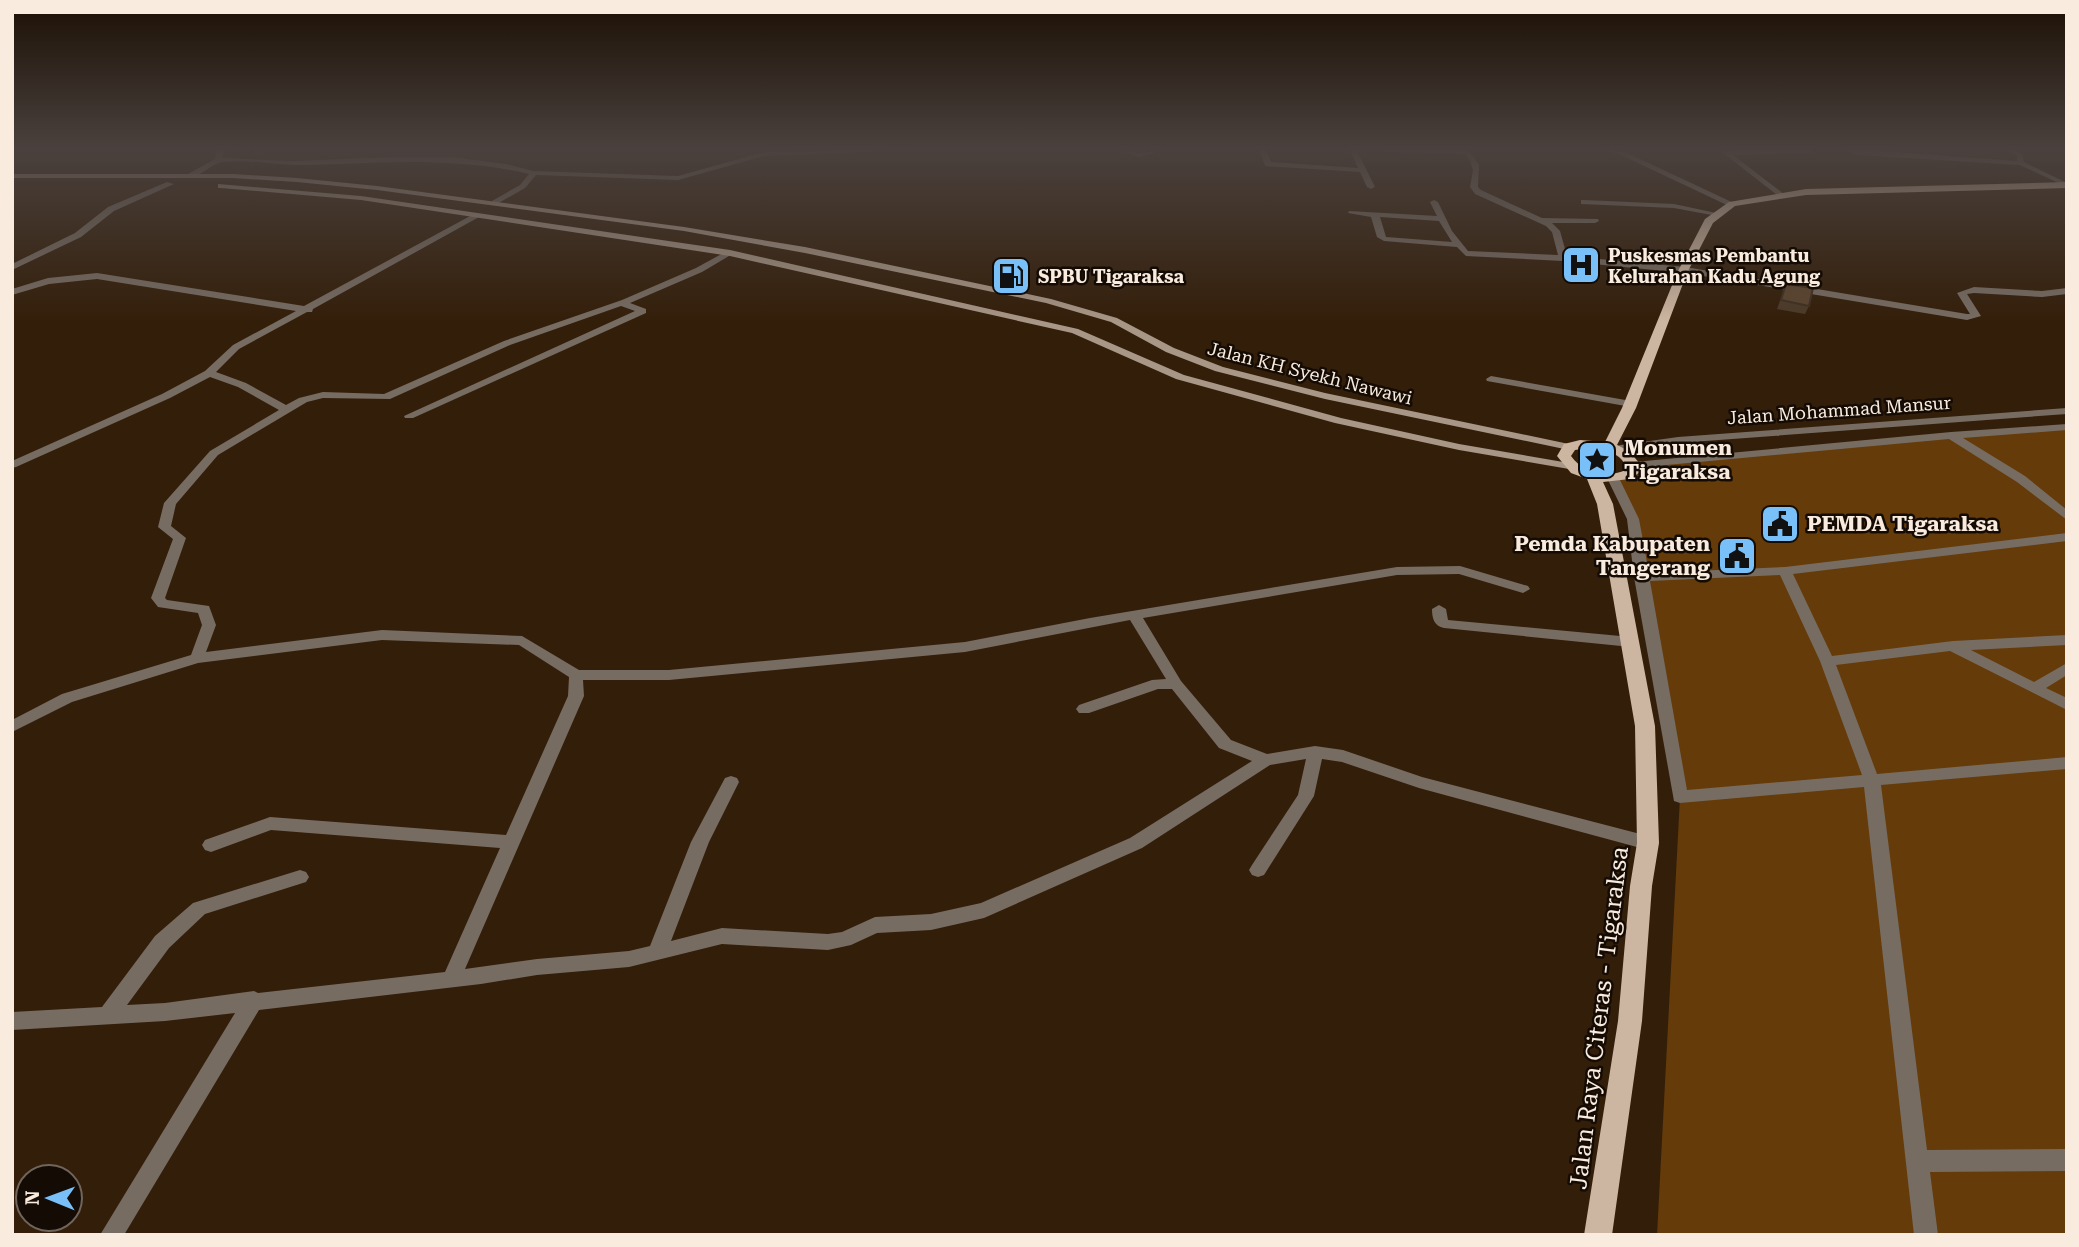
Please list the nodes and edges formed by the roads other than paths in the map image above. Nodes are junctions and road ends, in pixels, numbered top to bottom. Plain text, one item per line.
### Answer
1 (118, 206) edge
2 (410, 206) edge
3 (518, 206) edge
4 (1436, 206) edge
5 (1511, 206) edge
6 (1675, 206) edge
7 (1729, 206) edge
8 (1352, 213) dead end
9 (1717, 214) junction
10 (1375, 215) junction
11 (475, 217) junction
12 (1441, 219) junction
13 (1544, 220) junction
14 (1595, 221) dead end
15 (1458, 245) junction
16 (730, 253) junction
17 (1563, 258) junction
18 (855, 261) junction
19 (12, 267) edge
20 (883, 267) junction
21 (1685, 270) junction
22 (831, 275) junction
23 (862, 282) junction
24 (2067, 291) edge
25 (12, 292) edge
26 (621, 303) junction
27 (309, 310) junction
28 (209, 373) junction
29 (1491, 379) dead end
30 (1630, 404) junction
31 (287, 410) junction
32 (2067, 411) edge
33 (410, 416) dead end
34 (2067, 427) edge
35 (1951, 435) junction
36 (1569, 447) junction
37 (1611, 448) junction
38 (12, 465) edge
39 (1569, 466) junction
40 (1634, 466) junction
41 (1603, 477) junction
42 (2067, 516) edge
43 (2067, 537) edge
44 (1785, 571) junction
45 (1641, 577) junction
46 (1523, 589) dead end
47 (1439, 609) dead end
48 (1133, 615) junction
49 (2067, 640) edge
50 (1631, 642) junction
51 (1953, 646) junction
52 (197, 658) junction
53 (1827, 661) junction
54 (2067, 668) edge
55 (576, 674) junction
56 (1176, 684) junction
57 (2037, 687) junction
58 (2067, 705) edge
59 (1084, 709) dead end
60 (12, 727) edge
61 (1315, 752) junction
62 (1266, 760) junction
63 (2067, 763) edge
64 (1872, 781) junction
65 (731, 782) dead end
66 (512, 842) junction
67 (1648, 843) junction
68 (211, 845) dead end
69 (1258, 870) dead end
70 (300, 877) dead end
71 (657, 952) junction
72 (451, 979) junction
73 (254, 1000) junction
74 (108, 1015) junction
75 (12, 1021) edge
76 (2067, 1160) edge
77 (1917, 1161) junction
78 (111, 1235) edge
79 (1598, 1235) edge
80 (1926, 1235) edge

1 - 19 street
2 - 11 main road, Jalan KH Syekh Nawawi
3 - 18 main road, Jalan KH Syekh Nawawi
4 - 12 street
5 - 13 street
6 - 9 street
7 - 9 main road
8 - 10 street
9 - 21 main road
10 - 12 street
10 - 15 street
11 - 16 main road, Jalan KH Syekh Nawawi
11 - 27 street
12 - 15 street
13 - 14 street
13 - 17 street
15 - 17 street
16 - 22 main road, Jalan KH Syekh Nawawi
16 - 26 street
17 - 21 street
18 - 20 main road, Jalan KH Syekh Nawawi
18 - 22 main road
20 - 23 main road
20 - 36 main road, Jalan KH Syekh Nawawi
21 - 24 street
21 - 30 main road
22 - 23 main road, Jalan KH Syekh Nawawi
23 - 39 main road, Jalan KH Syekh Nawawi
25 - 27 street
26 - 31 street
26 - 33 street
27 - 28 street
28 - 31 street
28 - 38 street
29 - 30 street
30 - 37 main road
31 - 52 street
32 - 37 street, Jalan Mohammad Mansur
34 - 35 street, Jalan Mohammad Mansur
35 - 40 street, Jalan Mohammad Mansur
35 - 42 street
36 - 37 main road
36 - 39 main road
37 - 40 main road
39 - 41 main road
40 - 41 main road
41 - 45 street
41 - 50 main road, Jalan Raya Citeras - Tigaraksa
43 - 44 street
44 - 45 street
44 - 53 street
45 - 64 street
46 - 48 street
47 - 50 street
48 - 55 street
48 - 56 street
49 - 51 street
50 - 67 main road, Jalan Raya Citeras - Tigaraksa
51 - 53 street
51 - 57 street
52 - 55 street
52 - 60 street
53 - 64 street
54 - 57 street
55 - 66 street
56 - 59 street
56 - 62 street
57 - 58 street
61 - 62 street
61 - 67 street
61 - 69 street
62 - 71 street
63 - 64 street
64 - 77 street
65 - 71 street
66 - 68 street
66 - 72 street
67 - 79 main road, Jalan Raya Citeras - Tigaraksa
70 - 74 street
71 - 72 street
72 - 73 street
73 - 74 street
73 - 78 street
74 - 75 street
76 - 77 street
77 - 80 street

